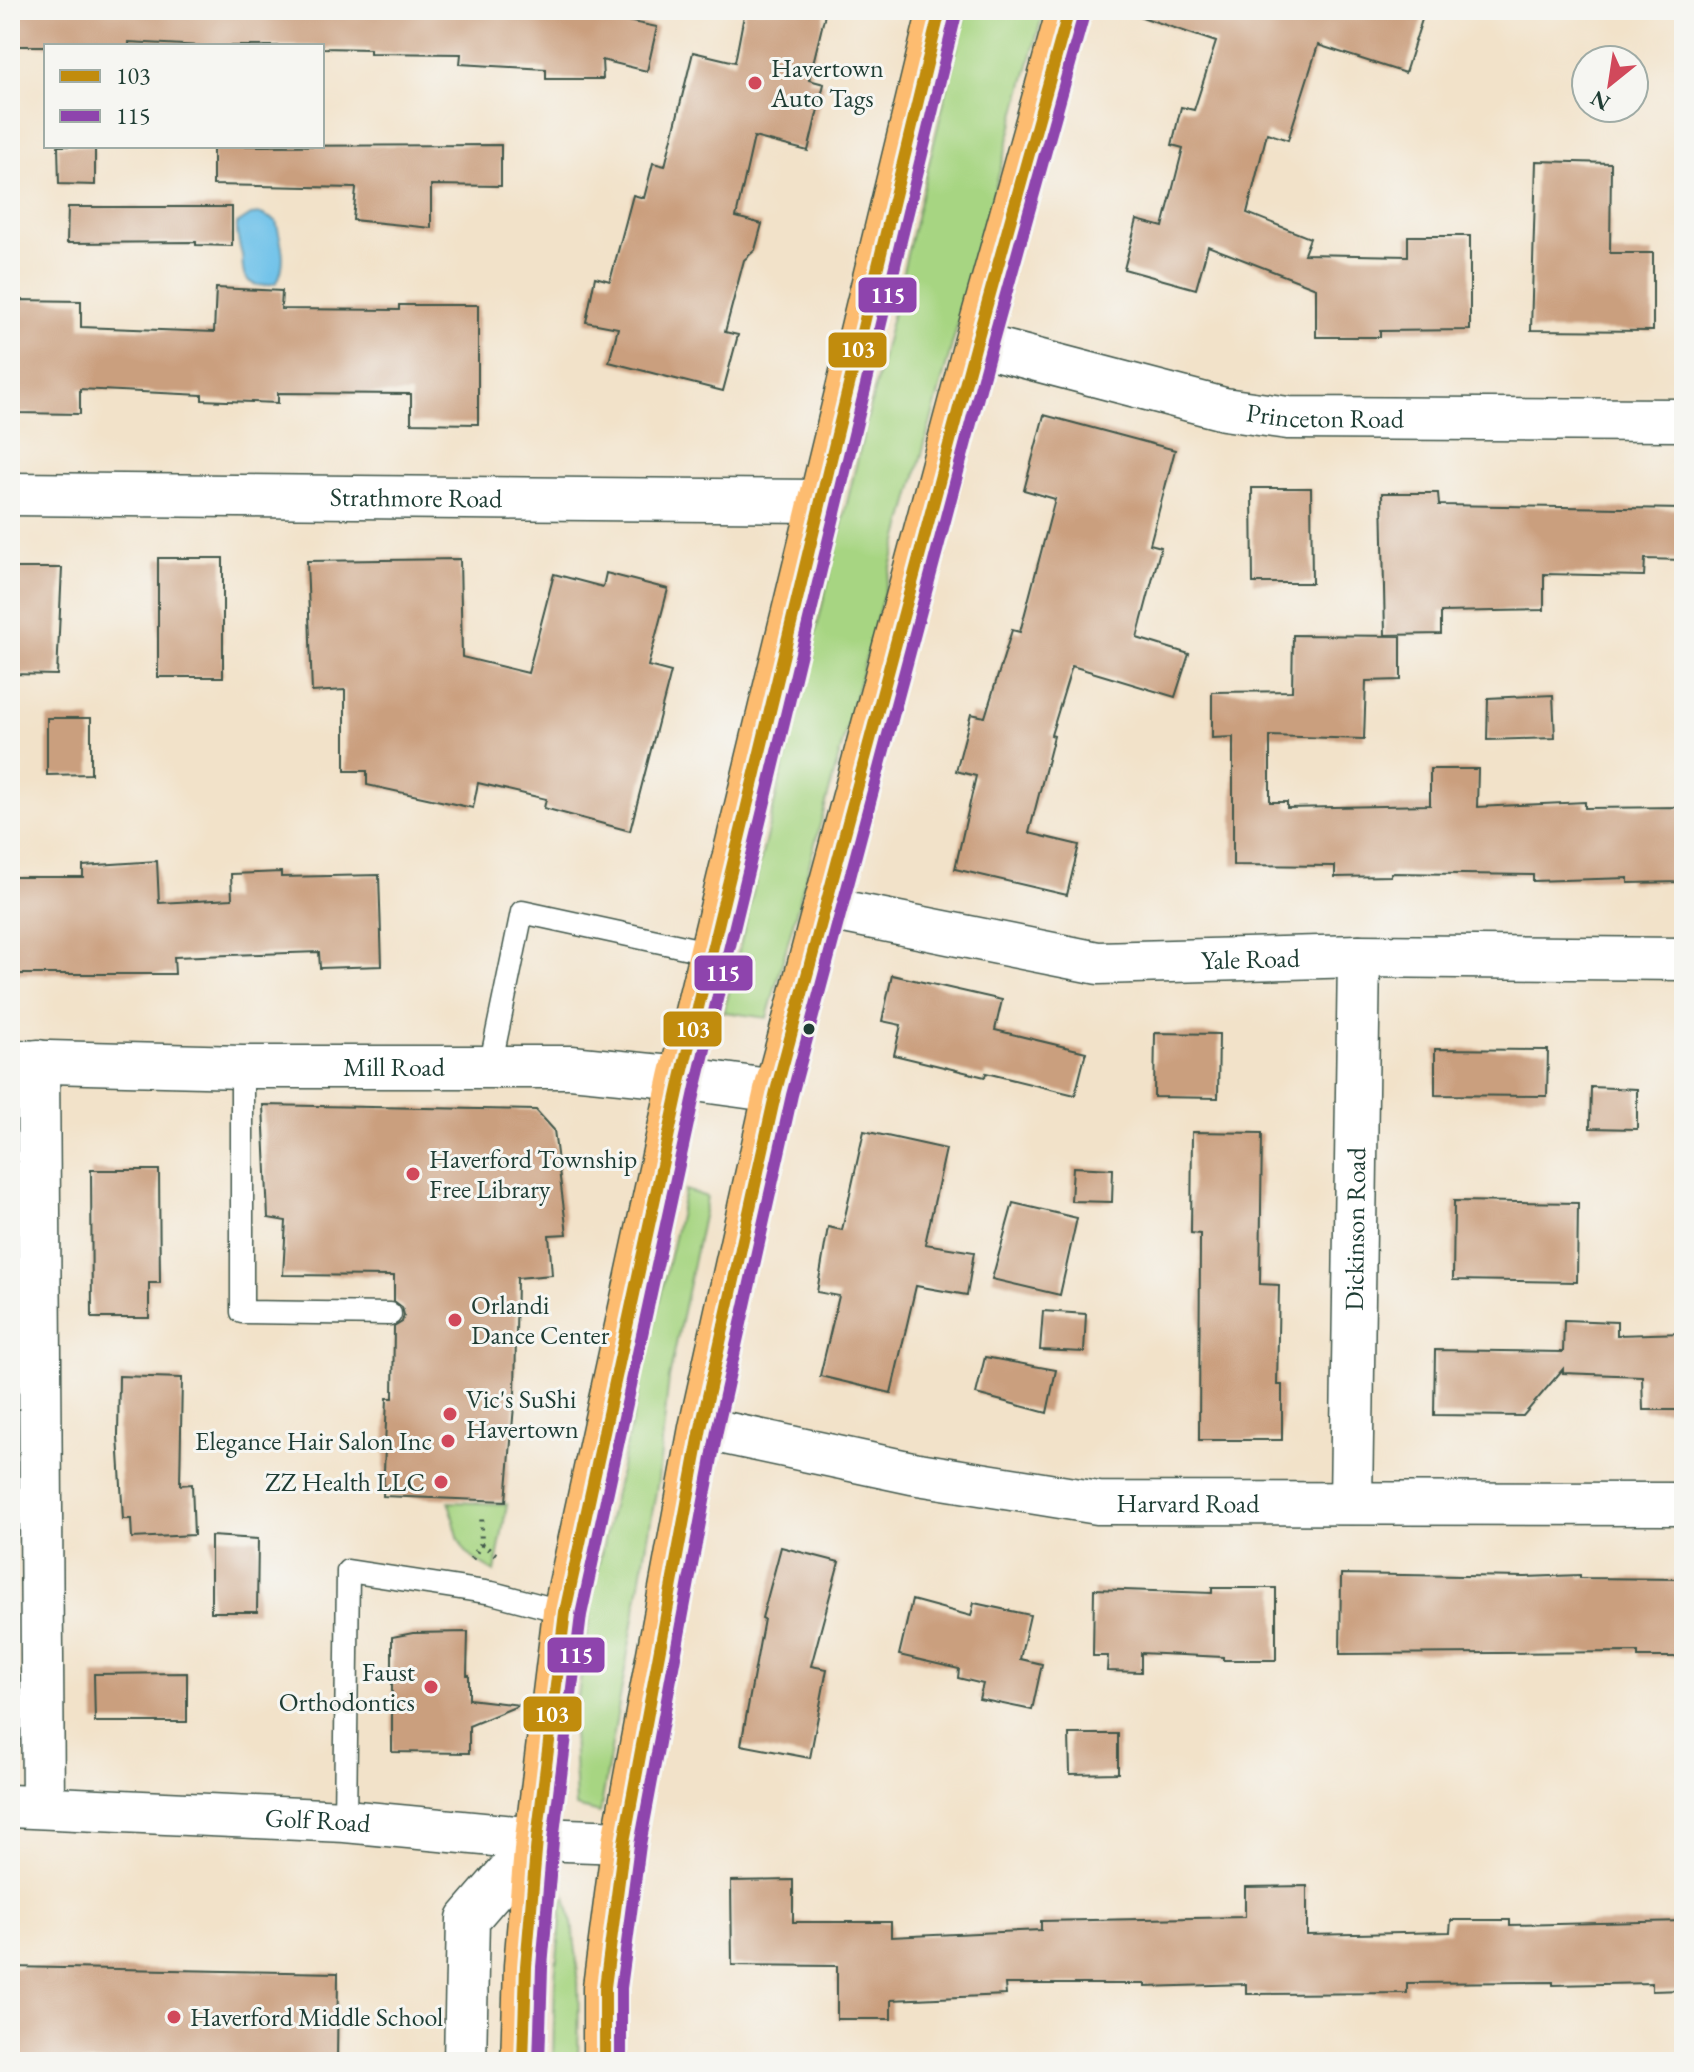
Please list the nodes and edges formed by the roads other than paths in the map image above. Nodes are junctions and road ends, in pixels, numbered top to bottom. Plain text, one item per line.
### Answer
1 (940, 10) edge
2 (1069, 10) edge
3 (976, 344) junction
4 (1684, 420) edge
5 (10, 494) edge
6 (821, 501) junction
7 (824, 908) junction
8 (712, 953) junction
9 (1359, 956) junction
10 (1684, 959) edge
11 (24, 1061) edge
12 (242, 1067) junction
13 (490, 1067) junction
14 (681, 1078) junction
15 (776, 1091) junction
16 (390, 1314) dead end
17 (701, 1428) junction
18 (1351, 1503) junction
19 (1684, 1504) edge
20 (565, 1612) junction
21 (27, 1806) edge
22 (345, 1821) junction
23 (537, 1839) junction
24 (624, 1842) junction
25 (465, 2062) edge
26 (523, 2062) edge
27 (605, 2062) edge

1 - 6 main road
2 - 3 main road
3 - 4 street, Princeton Road
3 - 7 main road
5 - 6 street, Strathmore Road
6 - 8 main road
7 - 9 street, Yale Road
7 - 15 main road
8 - 13 lane
8 - 14 main road
9 - 10 street, Yale Road
9 - 18 street, Dickinson Road
11 - 12 street, Mill Road
11 - 21 street
12 - 13 street, Mill Road
12 - 16 lane
13 - 14 street, Mill Road
14 - 15 street, Mill Road
14 - 20 main road
15 - 17 main road
17 - 18 street, Harvard Road
17 - 24 main road
18 - 19 street, Harvard Road
20 - 22 lane
20 - 23 main road
21 - 22 street, Golf Road
22 - 23 street, Golf Road
23 - 24 street, Golf Road
23 - 25 street
23 - 26 main road
24 - 27 main road

